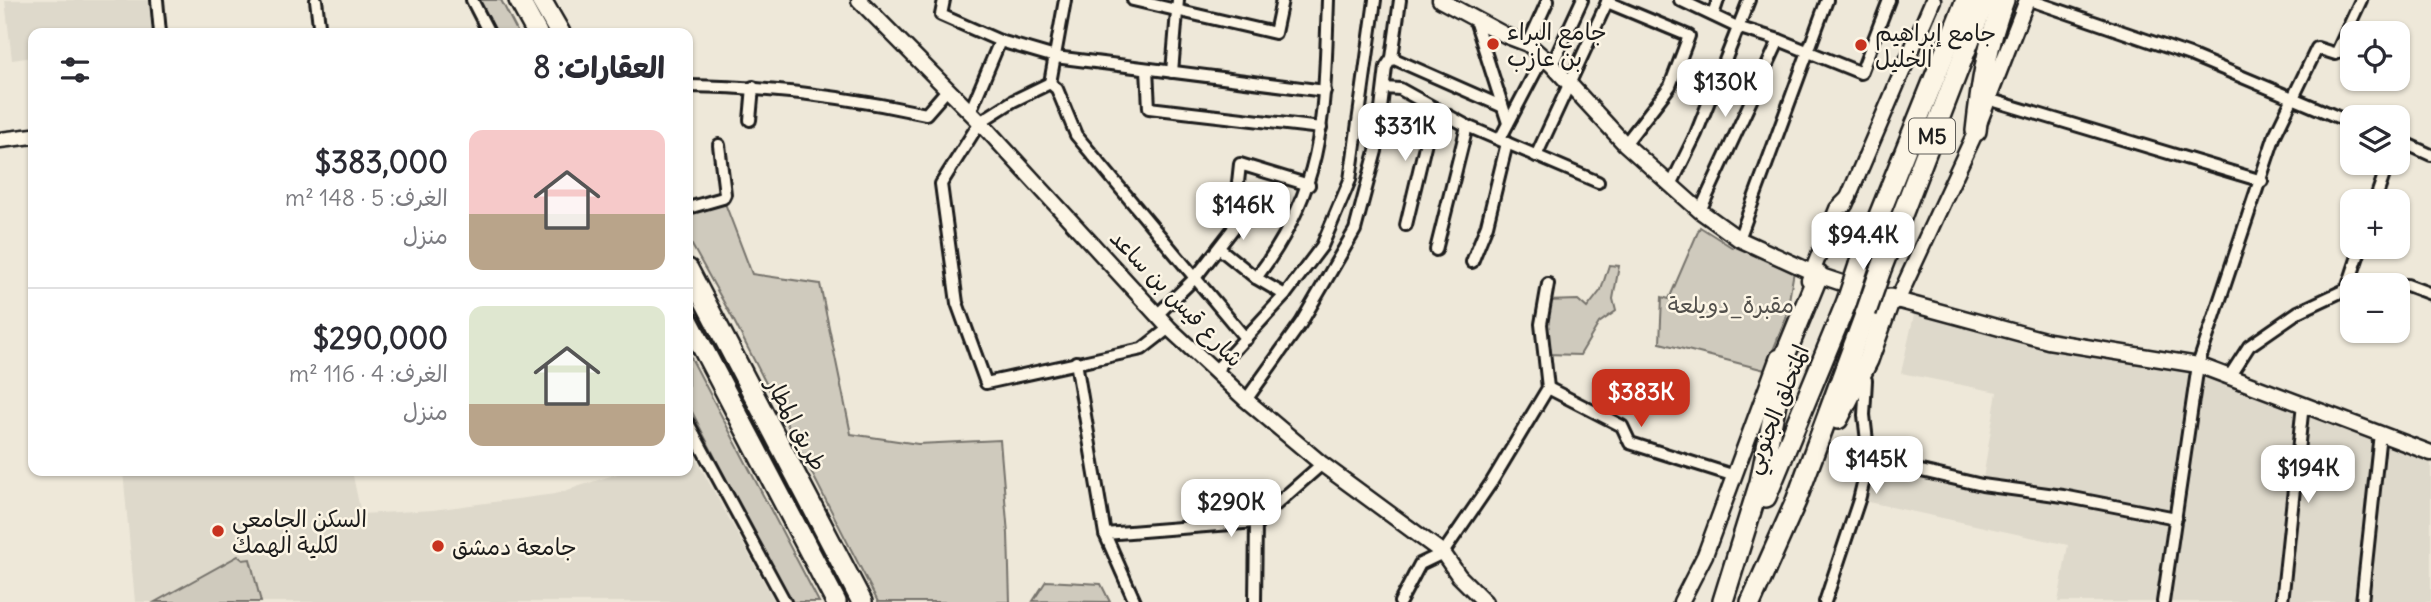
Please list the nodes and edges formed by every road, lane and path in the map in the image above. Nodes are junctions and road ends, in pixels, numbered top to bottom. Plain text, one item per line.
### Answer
1 (157, 0) edge
2 (316, 0) edge
3 (472, 0) edge
4 (519, 0) edge
5 (541, 0) edge
6 (944, 0) edge
7 (1065, 0) edge
8 (1133, 0) edge
9 (1282, 0) edge
10 (1328, 0) edge
11 (1374, 0) edge
12 (1400, 0) edge
13 (1440, 0) edge
14 (1548, 0) edge
15 (1583, 0) edge
16 (1680, 0) edge
17 (1718, 0) edge
18 (1749, 0) edge
19 (1827, 0) edge
20 (1889, 0) edge
21 (1933, 0) edge
22 (1966, 0) edge
23 (1985, 0) edge
24 (2004, 0) edge
25 (2029, 0) edge
26 (2361, 0) edge
27 (1607, 1) edge
28 (866, 3) edge
29 (1177, 4) edge
30 (1713, 15) junction
31 (1475, 20) junction
32 (1737, 27) junction
33 (160, 28) edge
34 (319, 28) edge
35 (486, 28) edge
36 (534, 28) edge
37 (557, 28) edge
38 (1779, 40) junction
39 (1000, 41) junction
40 (1528, 44) junction
41 (1807, 51) junction
42 (1055, 57) junction
43 (1392, 58) junction
44 (1547, 61) junction
45 (1147, 69) junction
46 (1172, 72) junction
47 (1049, 83) junction
48 (1569, 84) junction
49 (693, 86) edge
50 (753, 87) junction
51 (1384, 88) junction
52 (947, 90) junction
53 (1325, 91) junction
54 (1988, 99) junction
55 (2292, 100) junction
56 (1502, 106) junction
57 (1434, 108) junction
58 (975, 117) junction
59 (2340, 118) edge
60 (750, 120) dead end
61 (1508, 123) junction
62 (1467, 126) junction
63 (1321, 128) junction
64 (1976, 131) junction
65 (28, 137) edge
66 (0, 140) edge
67 (1504, 141) junction
68 (1625, 144) junction
69 (719, 145) dead end
70 (2410, 145) edge
71 (2431, 155) edge
72 (1536, 156) junction
73 (2262, 181) junction
74 (1598, 182) dead end
75 (1309, 185) junction
76 (1671, 185) junction
77 (693, 207) edge
78 (1700, 211) junction
79 (1406, 225) dead end
80 (1739, 239) junction
81 (1220, 249) junction
82 (1436, 250) dead end
83 (1472, 262) dead end
84 (1815, 274) junction
85 (1195, 278) junction
86 (1256, 278) junction
87 (693, 279) edge
88 (1548, 284) dead end
89 (2410, 286) edge
90 (2340, 293) edge
91 (2431, 294) edge
92 (1285, 295) junction
93 (1894, 300) junction
94 (1158, 314) junction
95 (1169, 328) junction
96 (693, 330) edge
97 (1246, 338) junction
98 (1783, 352) junction
99 (1076, 362) junction
100 (2198, 365) junction
101 (1215, 371) junction
102 (2229, 377) junction
103 (1866, 380) junction
104 (1548, 388) junction
105 (1246, 400) junction
106 (2303, 404) junction
107 (1840, 416) junction
108 (693, 431) edge
109 (2380, 433) junction
110 (2431, 453) edge
111 (1868, 459) junction
112 (1322, 464) junction
113 (1735, 476) junction
114 (1796, 501) junction
115 (2176, 518) junction
116 (1256, 522) junction
117 (1105, 534) junction
118 (1443, 553) junction
119 (1756, 596) edge
120 (785, 602) edge
121 (836, 602) edge
122 (862, 602) edge
123 (1135, 602) edge
124 (1255, 602) edge
125 (1400, 602) edge
126 (1485, 602) edge
127 (1681, 602) edge
128 (1723, 602) edge
129 (1825, 602) edge
130 (2163, 602) edge
131 (2282, 602) edge
132 (2362, 602) edge

1 - 33 street
2 - 34 street
3 - 35 street
4 - 36 highway
5 - 37 highway
6 - 39 street
7 - 42 street
8 - 29 street
9 - 29 street
10 - 53 street
11 - 92 street
12 - 43 street
13 - 31 main road
14 - 40 street
15 - 44 street
16 - 30 street
17 - 30 street
18 - 32 street
19 - 41 street
20 - 41 street
21 - 84 main road
22 - 128 highway, المتحلق الجنوبي / M5, bridge
23 - 114 highway, M5, bridge
24 - 64 highway
25 - 54 main road
25 - 55 street
26 - 55 street
27 - 48 street
27 - 68 street
28 - 52 main road, شارع قيس بن ساعد
29 - 46 street
30 - 32 street
31 - 40 main road
31 - 56 street
32 - 38 street
32 - 76 street
38 - 41 street
38 - 78 street
39 - 42 street
39 - 58 street
40 - 44 main road
41 - 80 street
42 - 45 street
42 - 47 street
43 - 51 street
43 - 56 street
44 - 48 main road
44 - 61 street
45 - 46 street
45 - 63 street
46 - 53 street
47 - 58 street
47 - 85 street
48 - 68 main road
48 - 72 street
49 - 50 street
50 - 52 street
50 - 60 street
51 - 57 street
51 - 105 street
52 - 58 main road, شارع قيس بن ساعد
53 - 63 street
54 - 64 main road
54 - 73 street
55 - 59 street
55 - 73 street
56 - 61 street
57 - 62 street
57 - 79 street
58 - 94 main road, شارع قيس بن ساعد
58 - 99 street
61 - 67 street
62 - 67 street
62 - 82 street
63 - 75 street
64 - 93 main road
65 - 66 main road
67 - 72 street
67 - 83 street
68 - 76 main road
69 - 77 street
70 - 71 street
72 - 74 street
73 - 100 street
75 - 81 street
75 - 86 street
76 - 78 main road
78 - 80 main road
80 - 84 main road
81 - 85 street
81 - 86 street
84 - 93 main road
84 - 98 highway
85 - 94 street
85 - 97 street
86 - 92 street
87 - 122 highway, طريق المطار
88 - 104 street
89 - 91 street
90 - 102 street
92 - 97 street
93 - 100 main road
93 - 103 highway
93 - 107 highway
94 - 95 main road, شارع قيس بن ساعد
95 - 99 street
95 - 101 main road, شارع قيس بن ساعد
96 - 121 highway
97 - 101 street
98 - 113 main road
98 - 128 highway
99 - 117 street
100 - 102 main road
100 - 115 street
101 - 105 main road, شارع قيس بن ساعد
102 - 106 main road
103 - 107 highway
103 - 111 street
104 - 113 street
104 - 118 street
105 - 112 main road, شارع قيس بن ساعد
106 - 109 main road
106 - 131 street
107 - 114 highway
108 - 120 street
109 - 110 main road
109 - 132 street
111 - 115 street
111 - 129 street
112 - 116 street
112 - 118 main road, شارع قيس بن ساعد
113 - 127 main road
114 - 119 highway, M5
115 - 130 street
116 - 117 street
116 - 124 street
117 - 123 street
118 - 125 street
118 - 126 main road, شارع قيس بن ساعد

